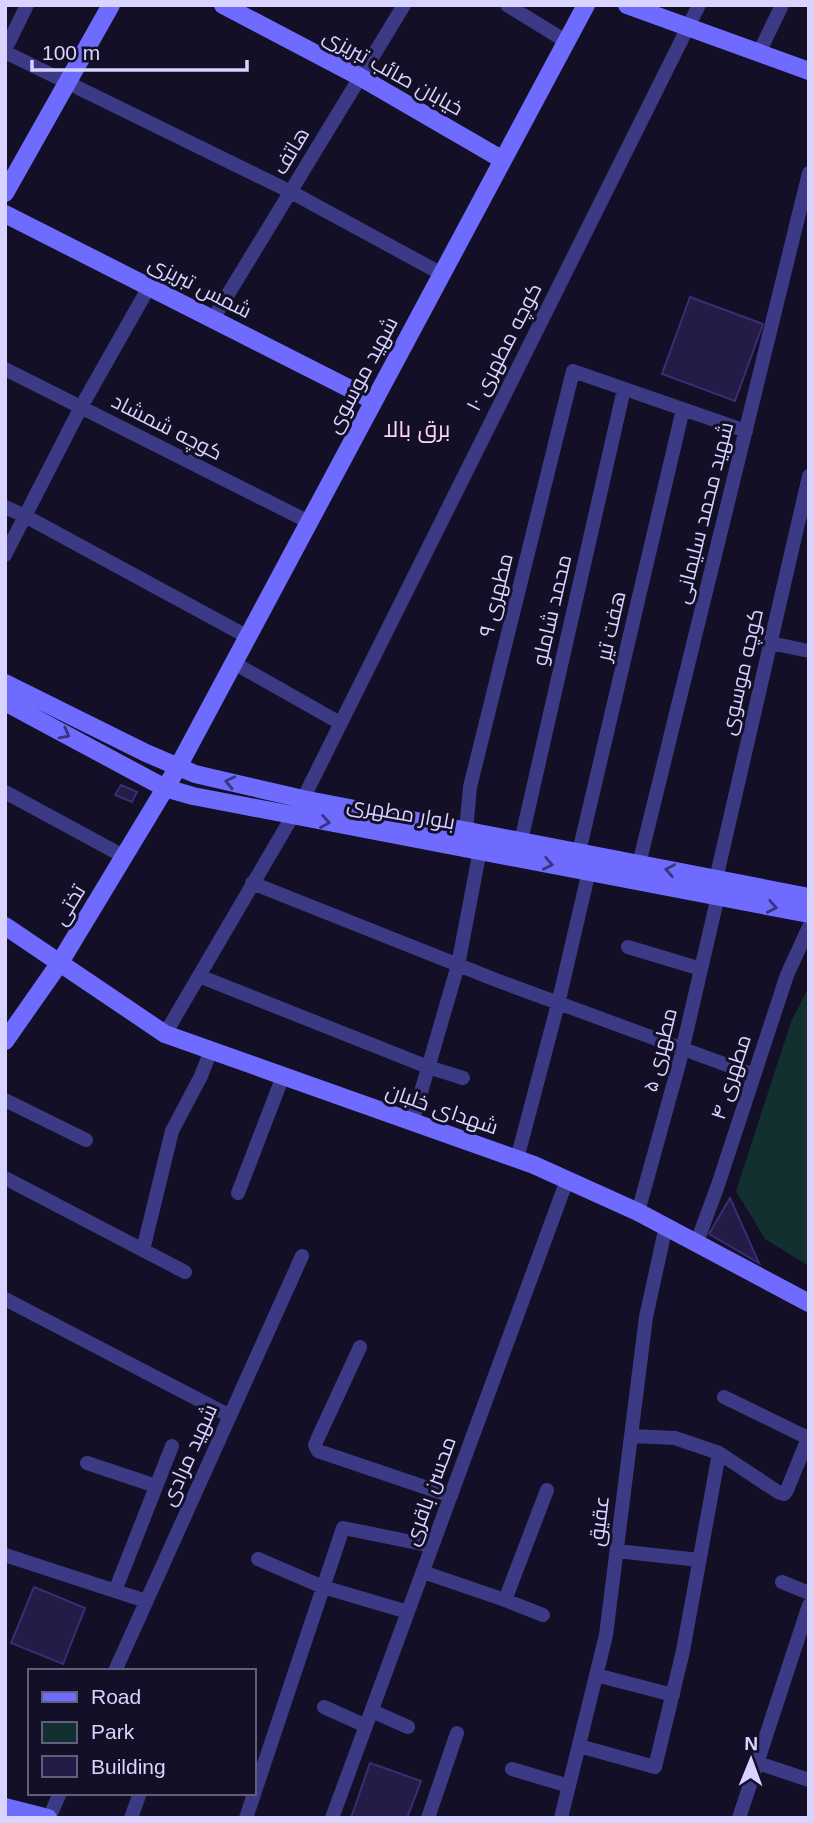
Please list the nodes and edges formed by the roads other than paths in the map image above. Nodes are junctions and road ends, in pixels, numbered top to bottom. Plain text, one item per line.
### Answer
1 (27, 5) edge
2 (111, 5) edge
3 (223, 5) edge
4 (404, 5) edge
5 (507, 5) edge
6 (586, 5) edge
7 (627, 5) edge
8 (699, 5) edge
9 (782, 5) edge
10 (688, 27) junction
11 (566, 41) junction
12 (5, 51) edge
13 (759, 53) junction
14 (809, 71) edge
15 (360, 77) junction
16 (68, 82) junction
17 (503, 160) junction
18 (809, 173) edge
19 (291, 192) junction
20 (5, 194) edge
21 (5, 214) edge
22 (442, 274) junction
23 (149, 286) junction
24 (213, 319) junction
25 (5, 369) edge
26 (624, 389) junction
27 (374, 401) junction
28 (80, 407) junction
29 (683, 409) junction
30 (746, 431) junction
31 (809, 475) edge
32 (5, 507) edge
33 (25, 516) junction
34 (309, 522) junction
35 (5, 555) edge
36 (247, 637) junction
37 (770, 643) junction
38 (809, 651) edge
39 (234, 663) junction
40 (5, 682) edge
41 (5, 702) edge
42 (340, 723) junction
43 (178, 767) junction
44 (165, 788) junction
45 (5, 792) edge
46 (303, 799) junction
47 (292, 817) junction
48 (466, 830) junction
49 (521, 841) junction
50 (480, 850) junction
51 (579, 852) junction
52 (125, 858) junction
53 (639, 864) junction
54 (589, 872) junction
55 (252, 883) junction
56 (717, 888) junction
57 (809, 897) edge
58 (809, 914) edge
59 (5, 926) edge
60 (809, 927) edge
61 (628, 947) dead end
62 (59, 964) junction
63 (458, 965) junction
64 (701, 969) junction
65 (199, 976) junction
66 (558, 1004) junction
67 (165, 1034) junction
68 (5, 1041) edge
69 (211, 1050) junction
70 (683, 1051) junction
71 (428, 1067) junction
72 (754, 1075) junction
73 (283, 1076) junction
74 (463, 1077) dead end
75 (5, 1100) edge
76 (412, 1123) junction
77 (86, 1140) dead end
78 (517, 1160) junction
79 (5, 1178) edge
80 (567, 1180) junction
81 (238, 1193) dead end
82 (638, 1212) junction
83 (666, 1226) junction
84 (697, 1242) junction
85 (143, 1250) junction
86 (302, 1256) dead end
87 (185, 1272) dead end
88 (5, 1299) edge
89 (809, 1303) edge
90 (360, 1347) dead end
91 (724, 1397) dead end
92 (230, 1416) junction
93 (632, 1436) junction
94 (807, 1443) edge
95 (172, 1446) dead end
96 (719, 1453) junction
97 (87, 1463) dead end
98 (156, 1486) junction
99 (547, 1490) dead end
100 (451, 1496) junction
101 (432, 1546) junction
102 (617, 1551) junction
103 (5, 1555) edge
104 (258, 1559) dead end
105 (699, 1560) junction
106 (423, 1572) junction
107 (782, 1583) dead end
108 (323, 1587) junction
109 (115, 1591) junction
110 (809, 1592) edge
111 (505, 1600) junction
112 (146, 1601) junction
113 (809, 1605) edge
114 (408, 1612) junction
115 (543, 1615) dead end
116 (116, 1669) edge
117 (596, 1675) junction
118 (673, 1695) junction
119 (324, 1707) dead end
120 (372, 1711) junction
121 (366, 1726) junction
122 (408, 1727) dead end
123 (457, 1733) dead end
124 (579, 1746) junction
125 (755, 1762) junction
126 (512, 1769) dead end
127 (809, 1780) edge
128 (569, 1786) junction
129 (256, 1791) edge
130 (59, 1795) edge
131 (139, 1795) edge
132 (255, 1795) edge
133 (5, 1807) edge
134 (48, 1818) edge
135 (131, 1818) edge
136 (247, 1818) edge
137 (332, 1818) edge
138 (428, 1818) edge
139 (561, 1818) edge
140 (739, 1818) edge

1 - 12 street
2 - 16 main road
3 - 15 main road, خیابان صائب تبریزی
4 - 15 street, هاتف
5 - 11 street
6 - 11 main road, شهید موسوی
7 - 10 main road
8 - 10 street, کوچه مطهری ۱۰
9 - 13 street
10 - 13 main road
10 - 42 street, کوچه مطهری ۱۰
11 - 17 main road, شهید موسوی
12 - 16 street
13 - 14 main road
15 - 17 main road, خیابان صائب تبریزی
15 - 19 street, هاتف
16 - 19 street
16 - 20 main road
17 - 22 main road, شهید موسوی
18 - 30 street, شهید محمد سلیمانی
19 - 22 street
19 - 24 street, هاتف
21 - 23 main road, شمس تبریزی
22 - 27 main road, شهید موسوی
23 - 24 main road, شمس تبریزی
23 - 28 street
24 - 27 main road, شمس تبریزی
25 - 28 street, کوچه شمشاد
26 - 29 street
26 - 48 street, مطهری ۹
26 - 49 street, محمد شاملو
27 - 34 main road, شهید موسوی
28 - 33 street
28 - 34 street, کوچه شمشاد
29 - 30 street
29 - 51 street, هفت تیر
30 - 53 street, شهید محمد سلیمانی
31 - 37 street, کوچه موسوی
32 - 33 street
33 - 35 street
33 - 36 street
34 - 36 main road, شهید موسوی
36 - 39 main road, شهید موسوی
37 - 38 street
37 - 56 street, کوچه موسوی
39 - 42 street
39 - 43 main road, شهید موسوی
40 - 43 main road, بلوار مطهری
41 -> 44 main road, بلوار مطهری
42 - 46 street, کوچه مطهری ۱۰
43 - 44 main road, شهید موسوی
46 -> 43 main road, بلوار مطهری
44 - 47 main road, بلوار مطهری
44 - 52 main road, تختی
45 - 52 street
46 - 48 main road, بلوار مطهری
47 -> 50 main road, بلوار مطهری
47 - 55 street
48 - 49 main road, بلوار مطهری
49 - 51 main road, بلوار مطهری
50 -> 54 main road, بلوار مطهری
50 - 63 street
51 - 53 main road, بلوار مطهری
52 - 62 main road, تختی
56 -> 53 main road, بلوار مطهری
54 - 56 main road, بلوار مطهری
54 - 66 street
55 - 63 street
55 - 65 street
56 - 57 main road, بلوار مطهری
56 -> 58 main road, بلوار مطهری
56 - 64 street, مطهری ۵
59 - 62 main road, شهدای خلبان
60 - 72 street, مطهری ۴
61 - 64 street
62 - 67 main road, شهدای خلبان
62 - 68 main road, تختی
63 - 66 street
63 - 71 street
64 - 70 street, مطهری ۵
65 - 67 street
65 - 71 street
66 - 70 street
66 - 78 street
67 - 69 main road, شهدای خلبان
69 - 73 main road, شهدای خلبان
69 - 85 street
70 - 72 street
70 - 82 street, مطهری ۵
71 - 74 street
71 - 76 street
72 - 84 street, مطهری ۴
73 - 76 main road, شهدای خلبان
73 - 81 street
75 - 77 street
76 - 78 main road, شهدای خلبان
78 - 80 main road, شهدای خلبان
79 - 85 street
80 - 82 main road, شهدای خلبان
80 - 100 street, محسن باقری
82 - 83 main road, شهدای خلبان
83 - 84 main road, شهدای خلبان
83 - 93 street, عقیق
84 - 89 main road, شهدای خلبان
85 - 87 street
86 - 92 street, شهید مرادی
88 - 92 street
90 - 100 street
91 - 94 street
92 - 112 street, شهید مرادی
93 - 96 street
93 - 102 street, عقیق
94 - 96 street
95 - 98 street
96 - 105 street
97 - 98 street
98 - 109 street
99 - 111 street
100 - 101 street, محسن باقری
101 - 106 street, محسن باقری
101 - 108 street
102 - 105 street
102 - 117 street, عقیق
103 - 109 street
104 - 108 street
105 - 118 street
106 - 111 street
106 - 114 street, محسن باقری
107 - 110 street
108 - 114 street
108 - 129 street
109 - 112 street
111 - 115 street
112 - 116 street, شهید مرادی
113 - 125 street
114 - 120 street, محسن باقری
117 - 118 street
117 - 124 street, عقیق
118 - 124 street
119 - 121 street
120 - 121 street, محسن باقری
120 - 122 street
121 - 137 street, محسن باقری
123 - 138 street
124 - 128 street, عقیق
125 - 127 street
125 - 140 street
126 - 128 street
128 - 139 street, عقیق
130 - 134 street
131 - 135 street
132 - 136 street
133 - 134 main road

